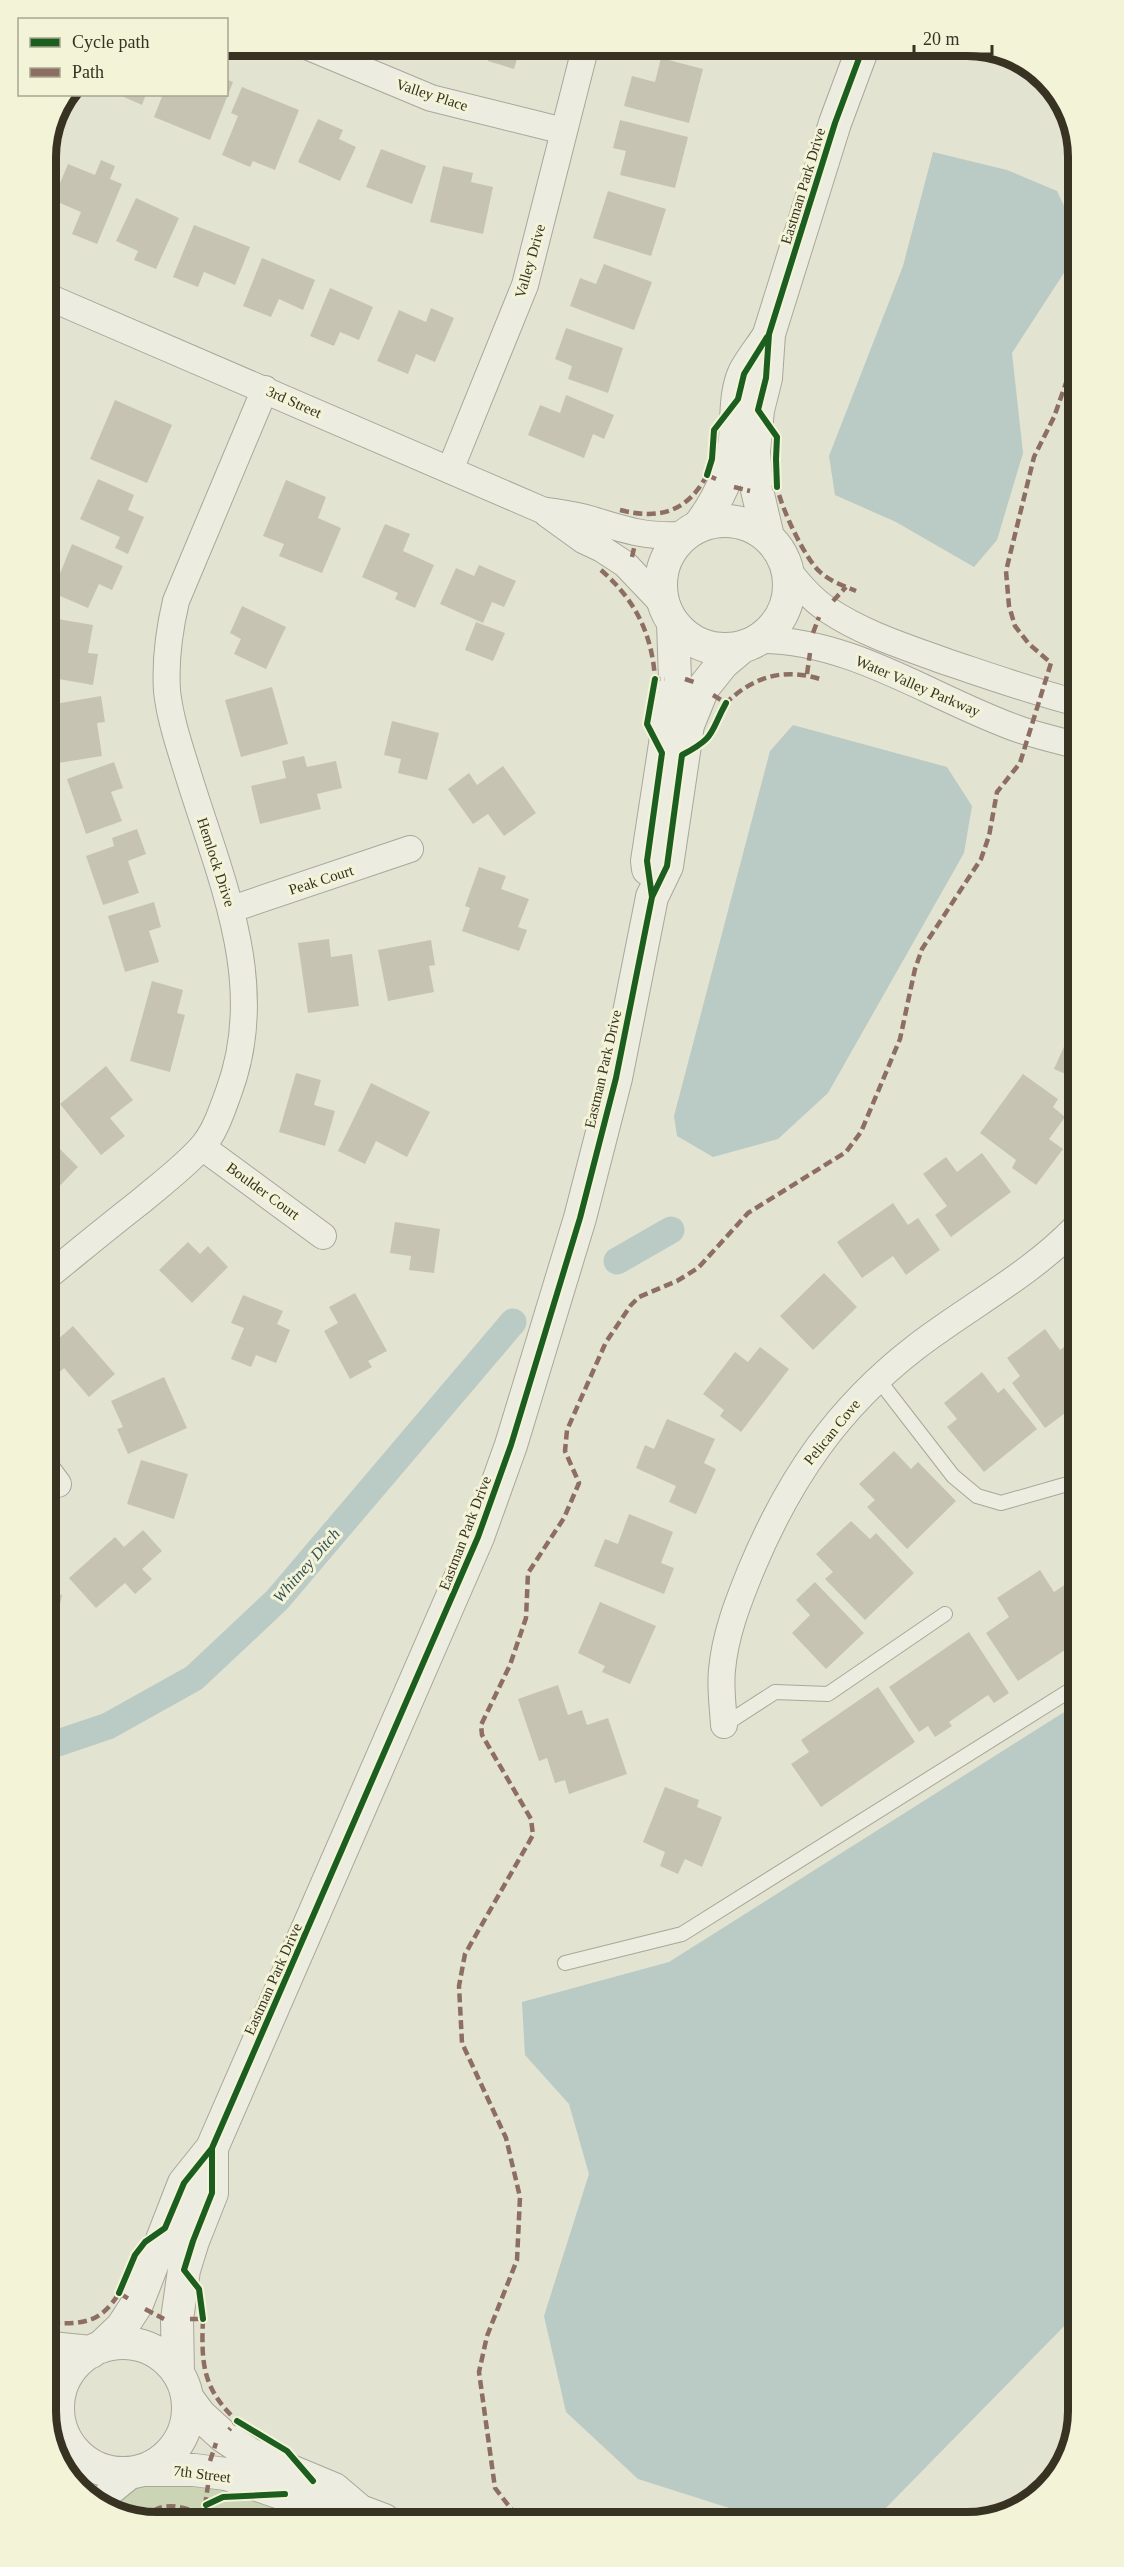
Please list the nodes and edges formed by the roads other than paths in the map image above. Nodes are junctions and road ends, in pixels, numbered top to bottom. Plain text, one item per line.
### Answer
1 (331, 56) edge
2 (583, 56) edge
3 (860, 56) edge
4 (564, 132) junction
5 (56, 300) edge
6 (769, 334) junction
7 (265, 389) junction
8 (450, 470) junction
9 (542, 510) junction
10 (691, 531) junction
11 (768, 537) junction
12 (786, 568) junction
13 (668, 613) junction
14 (750, 643) junction
15 (1068, 700) edge
16 (1068, 743) edge
17 (410, 849) dead end
18 (652, 897) junction
19 (232, 909) junction
20 (202, 1147) junction
21 (1068, 1234) edge
22 (323, 1236) dead end
23 (56, 1270) edge
24 (878, 1379) junction
25 (1064, 1485) dead end
26 (945, 1614) dead end
27 (1068, 1692) edge
28 (724, 1725) joint
29 (565, 1963) dead end
30 (212, 2148) junction
31 (56, 2348) edge
32 (96, 2350) junction
33 (183, 2386) junction
34 (57, 2427) edge
35 (140, 2471) junction
36 (105, 2497) edge
37 (344, 2511) edge
38 (367, 2511) edge

1 - 4 street, Valley Place
2 - 4 street, Valley Drive
3 - 6 street, Eastman Park Drive
4 - 8 street, Valley Drive
5 - 7 street, 3rd Street
6 - 10 street, Eastman Park Drive
6 - 11 street, Eastman Park Drive
7 - 8 street, 3rd Street
7 - 19 street, Hemlock Drive
8 - 9 street, 3rd Street
9 - 10 street, 3rd Street
9 - 13 street, 3rd Street
10 - 11 street
10 - 13 street
11 - 12 street
12 - 14 street
12 - 15 street, Water Valley Parkway
13 - 14 street
13 - 18 street, Eastman Park Drive
14 - 16 street, Water Valley Parkway
14 - 18 street, Eastman Park Drive
17 - 19 street, Peak Court
18 - 30 street, Eastman Park Drive
19 - 20 street, Hemlock Drive
20 - 22 street, Boulder Court
20 - 23 street, Hemlock Drive
21 - 24 street, Pelican Cove
24 - 25 lane
24 - 28 street, Pelican Cove
26 - 28 lane
27 - 29 lane
30 - 32 street, Eastman Park Drive
30 - 33 street, Eastman Park Drive
31 - 32 street
32 - 33 street
32 - 34 street
33 - 35 street
33 - 38 street, 7th Street
34 - 35 street
35 - 36 street
35 - 37 street, 7th Street

